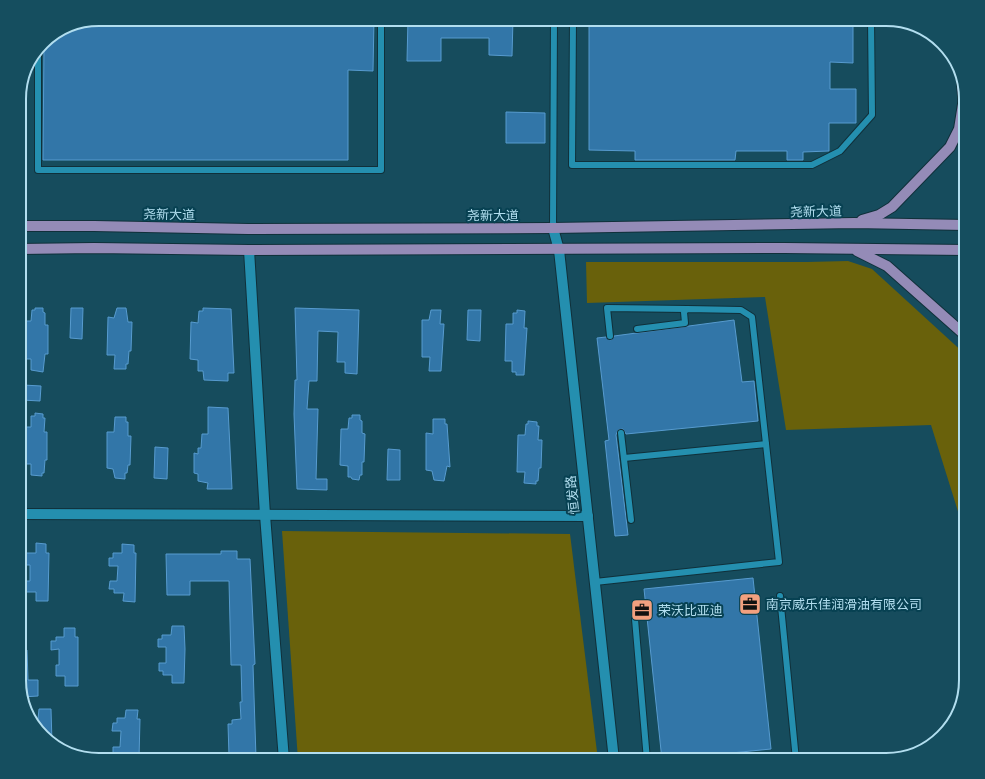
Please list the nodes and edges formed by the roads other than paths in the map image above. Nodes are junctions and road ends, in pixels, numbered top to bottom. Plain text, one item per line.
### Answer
1 (381, 26) edge
2 (554, 26) edge
3 (572, 26) edge
4 (871, 26) edge
5 (38, 58) edge
6 (959, 129) edge
7 (854, 223) junction
8 (959, 225) edge
9 (26, 226) edge
10 (553, 228) junction
11 (26, 249) edge
12 (249, 250) junction
13 (559, 250) junction
14 (854, 250) junction
15 (959, 250) edge
16 (687, 309) junction
17 (637, 329) dead end
18 (959, 330) edge
19 (610, 336) dead end
20 (621, 433) dead end
21 (766, 444) junction
22 (624, 458) junction
23 (26, 514) edge
24 (265, 514) junction
25 (588, 516) junction
26 (630, 520) dead end
27 (595, 582) junction
28 (780, 596) dead end
29 (634, 619) dead end
30 (283, 753) edge
31 (613, 753) edge
32 (646, 753) edge
33 (795, 753) edge

1 - 5 lane
2 - 10 lane
3 - 4 lane
6 - 7 main road
7 - 8 main road, 尧新大道
7 - 10 main road, 尧新大道
9 - 10 main road, 尧新大道
10 - 13 street, 恒发路
11 - 12 main road
12 - 13 main road
12 - 24 street
13 - 14 main road
13 - 25 street, 恒发路
14 - 15 main road
14 - 18 main road
16 - 17 lane
16 - 19 lane
16 - 21 lane
20 - 22 lane
21 - 22 lane
21 - 27 lane
22 - 26 lane
23 - 24 street
24 - 25 street
24 - 30 street
25 - 27 street, 恒发路
27 - 31 street, 恒发路
28 - 33 lane
29 - 32 lane

